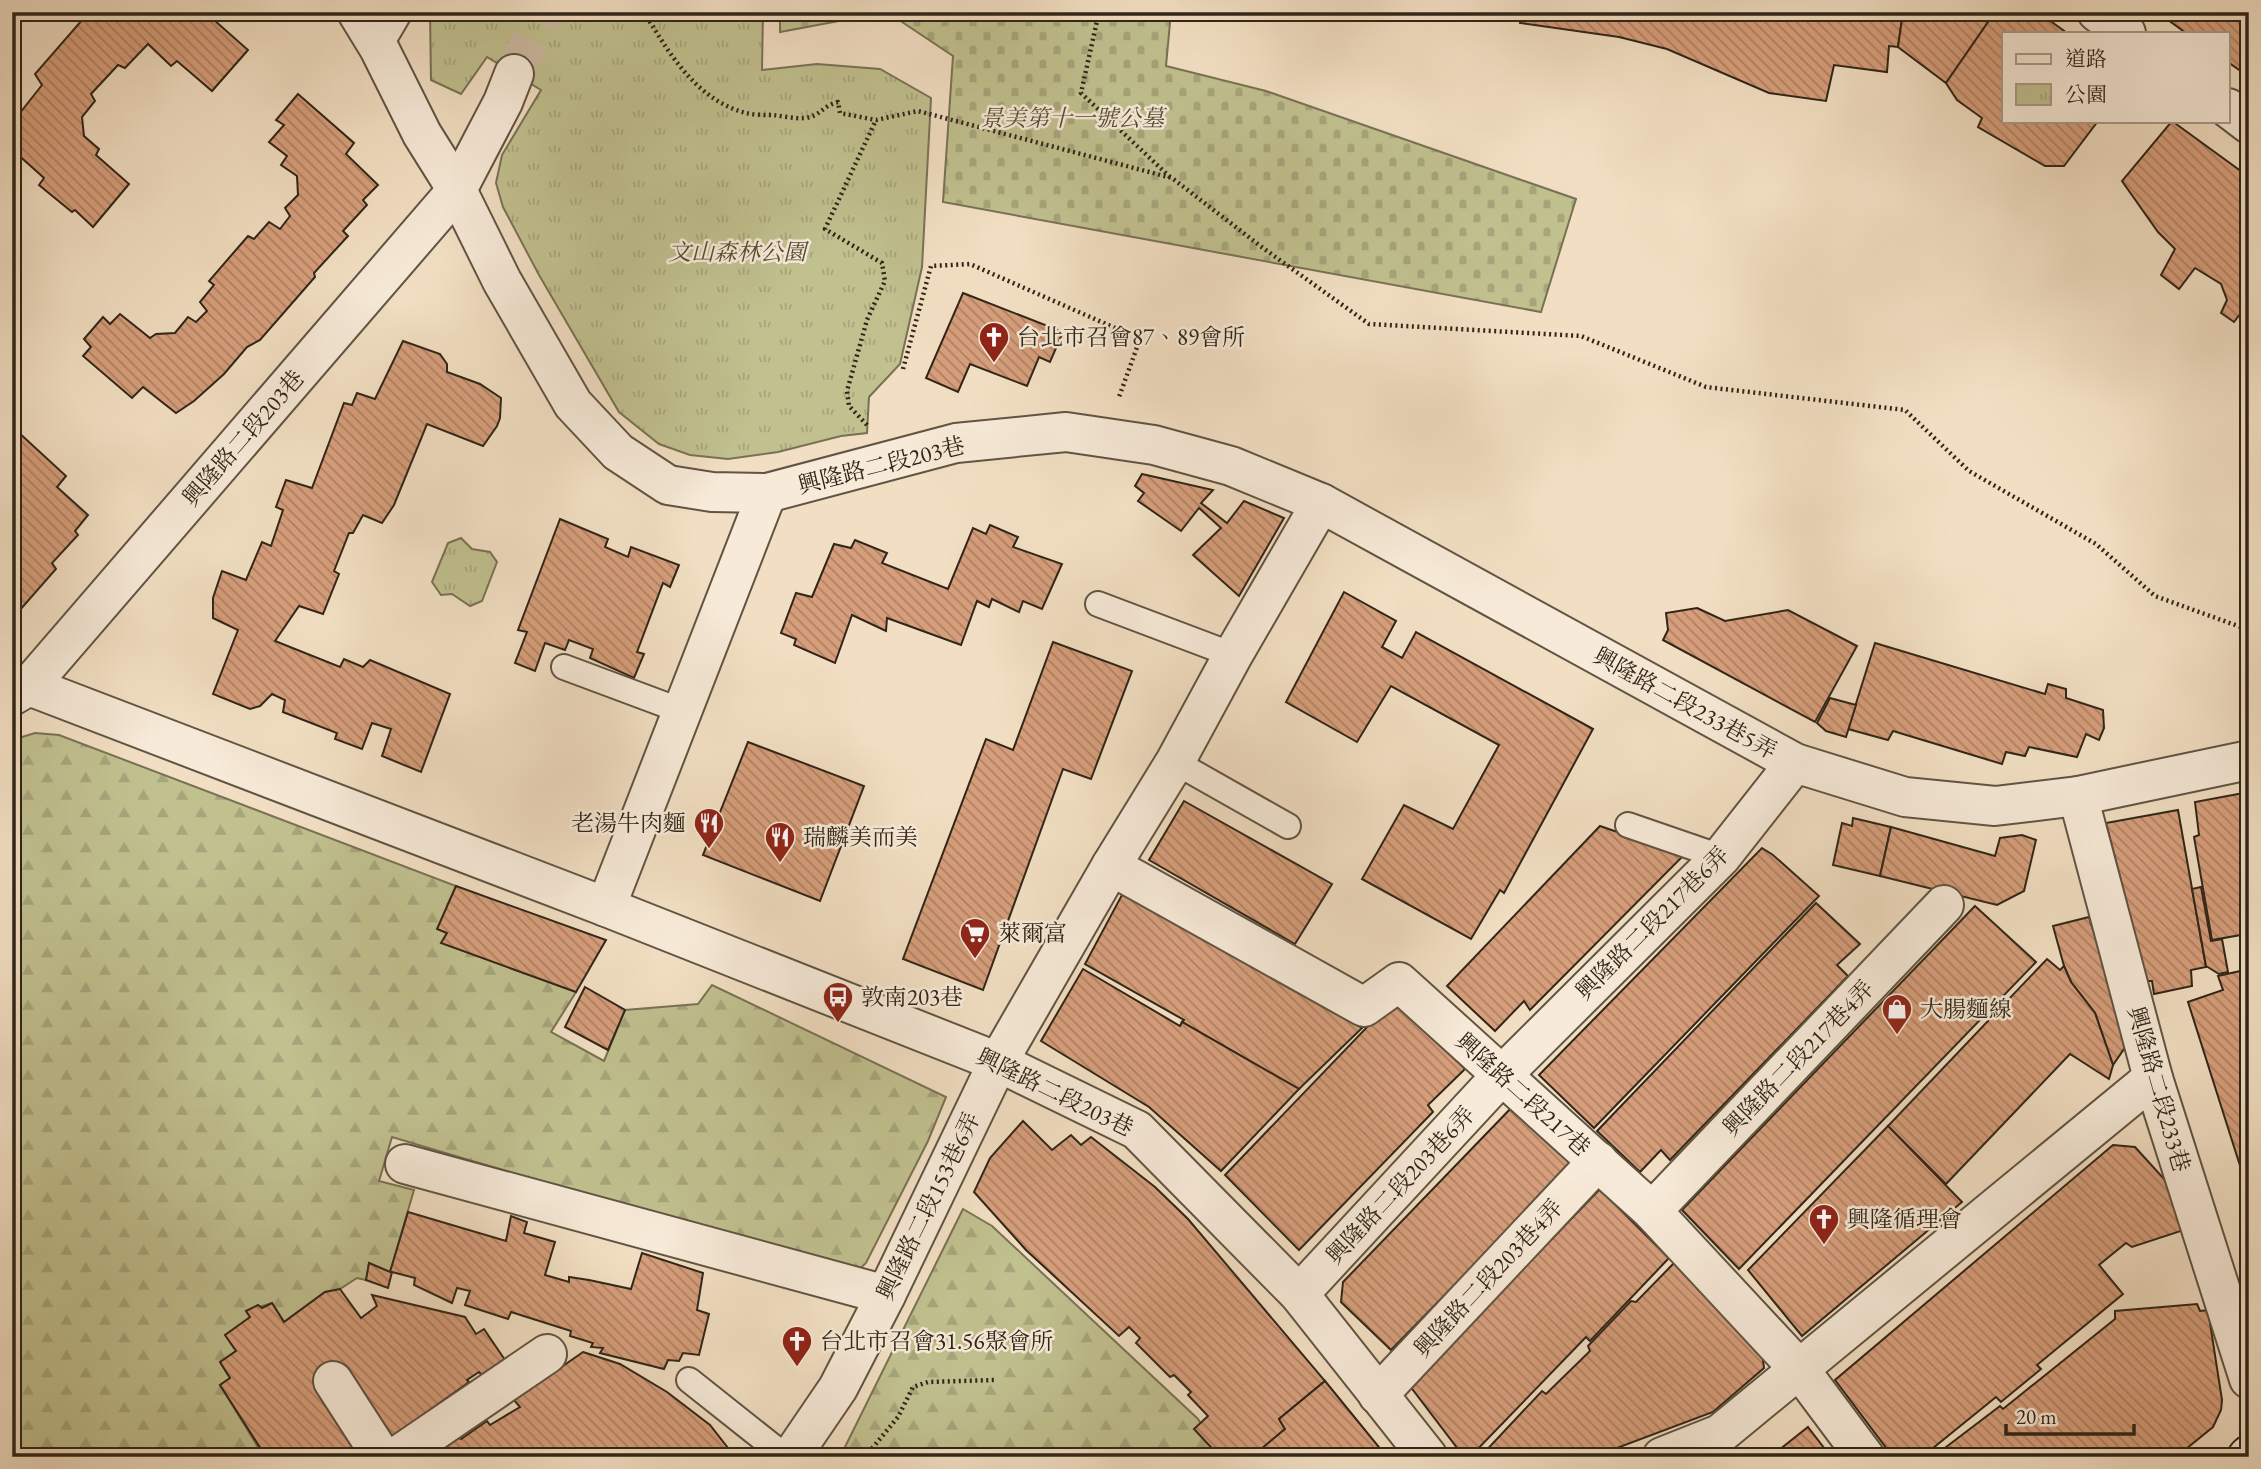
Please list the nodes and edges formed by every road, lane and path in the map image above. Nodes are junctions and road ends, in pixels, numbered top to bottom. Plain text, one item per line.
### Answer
1 (357, 12) edge
2 (400, 12) edge
3 (643, 12) edge
4 (1099, 12) edge
5 (2097, 12) edge
6 (2125, 32) edge
7 (379, 48) junction
8 (514, 74) tunnel mouth
9 (2230, 110) edge
10 (876, 120) junction
11 (2249, 124) edge
12 (1172, 178) junction
13 (457, 190) junction
14 (903, 369) dead end
15 (1116, 408) dead end
16 (897, 457) junction
17 (767, 494) junction
18 (1321, 503) junction
19 (1098, 604) dead end
20 (2249, 630) edge
21 (1233, 655) junction
22 (564, 667) dead end
23 (21, 691) edge
24 (682, 711) junction
25 (2249, 760) edge
26 (1175, 762) junction
27 (1795, 763) junction
28 (2078, 796) junction
29 (1629, 825) dead end
30 (1288, 826) dead end
31 (1721, 857) junction
32 (1111, 866) junction
33 (1944, 905) dead end
34 (606, 907) junction
35 (998, 1062) junction
36 (1501, 1076) junction
37 (2153, 1078) junction
38 (1598, 1161) junction
39 (405, 1164) dead end
40 (1652, 1212) junction
41 (1299, 1294) junction
42 (886, 1295) junction
43 (547, 1354) dead end
44 (1800, 1370) junction
45 (2249, 1379) edge
46 (689, 1380) dead end
47 (995, 1380) dead end
48 (333, 1381) dead end
49 (1378, 1395) junction
50 (382, 1457) edge
51 (396, 1457) edge
52 (789, 1457) edge
53 (865, 1457) edge
54 (1428, 1457) edge
55 (1662, 1457) edge
56 (1865, 1457) edge

1 - 7 street, 興隆路二段203巷
2 - 7 lane
3 - 10 path
4 - 12 path
5 - 6 street
7 - 13 street, 興隆路二段203巷
8 - 13 street
9 - 11 street
10 - 12 path
10 - 16 path
12 - 20 path
13 - 17 street, 興隆路二段203巷
13 - 23 street, 興隆路二段203巷
14 - 15 path
16 - 17 street, 興隆路二段203巷
16 - 18 street, 興隆路二段203巷
17 - 24 street, 興隆路二段203巷
18 - 21 street, 興隆路二段153巷6弄
18 - 27 street, 興隆路二段233巷5弄
19 - 21 lane
21 - 26 street, 興隆路二段153巷6弄
22 - 24 lane
23 - 34 street, 興隆路二段203巷
24 - 34 street, 興隆路二段203巷
25 - 28 street, 興隆路二段233巷5弄
26 - 30 lane
26 - 32 street, 興隆路二段153巷6弄
27 - 28 street, 興隆路二段233巷5弄
27 - 31 street, 興隆路二段217巷6弄
28 - 37 street, 興隆路二段233巷
29 - 31 lane
31 - 36 street, 興隆路二段217巷6弄
32 - 35 street, 興隆路二段153巷6弄
32 - 36 street, 興隆路二段217巷
33 - 40 street, 興隆路二段217巷4弄
34 - 35 street, 興隆路二段203巷
35 - 41 street, 興隆路二段203巷
35 - 42 street, 興隆路二段153巷6弄
36 - 38 street, 興隆路二段217巷
36 - 41 street, 興隆路二段203巷6弄
37 - 44 street
37 - 45 street, 興隆路二段233巷
38 - 40 street, 興隆路二段217巷
38 - 49 street, 興隆路二段203巷4弄
39 - 42 street
40 - 44 street, 興隆路二段217巷
41 - 49 street, 興隆路二段203巷
42 - 52 street, 興隆路二段153巷6弄
43 - 51 street
44 - 55 street
44 - 56 street, 興隆路二段217巷
46 - 52 lane
47 - 53 path
48 - 50 street
49 - 54 street, 興隆路二段203巷

